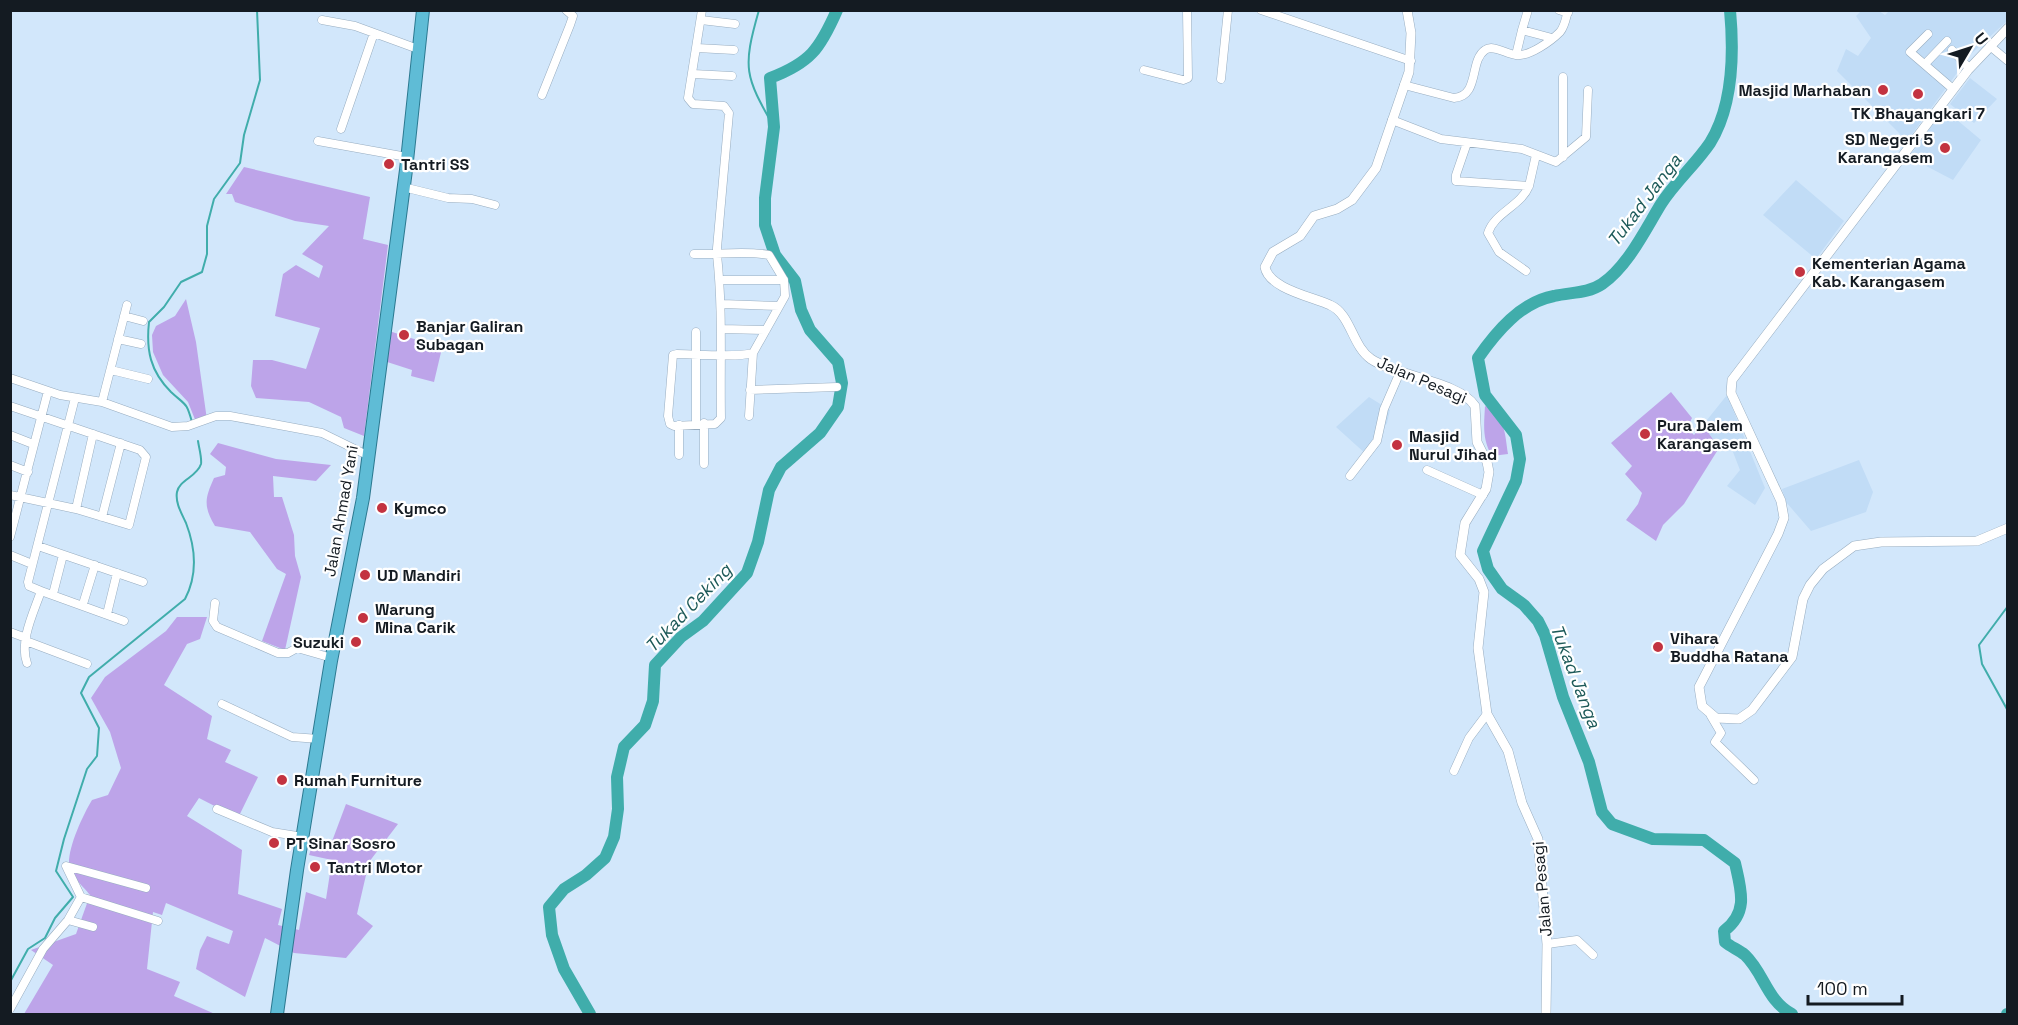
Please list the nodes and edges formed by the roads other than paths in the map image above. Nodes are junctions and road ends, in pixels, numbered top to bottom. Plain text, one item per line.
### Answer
1 (423, 10) edge
2 (566, 10) edge
3 (702, 10) edge
4 (1187, 10) edge
5 (1228, 10) edge
6 (1261, 10) edge
7 (1407, 10) edge
8 (1528, 10) edge
9 (1559, 10) edge
10 (1568, 12) edge
11 (322, 20) dead end
12 (701, 20) junction
13 (735, 24) dead end
14 (2007, 28) edge
15 (1522, 30) junction
16 (374, 33) junction
17 (1928, 34) dead end
18 (1552, 38) junction
19 (1947, 41) dead end
20 (1990, 46) junction
21 (697, 48) junction
22 (418, 49) junction
23 (734, 50) dead end
24 (1952, 50) dead end
25 (1516, 55) junction
26 (1411, 61) junction
27 (2007, 61) edge
28 (1925, 64) junction
29 (1970, 68) junction
30 (1144, 70) dead end
31 (693, 74) junction
32 (732, 76) dead end
33 (1563, 77) dead end
34 (1221, 79) dead end
35 (1404, 85) junction
36 (1953, 89) junction
37 (1588, 90) dead end
38 (542, 95) dead end
39 (1392, 120) junction
40 (341, 129) dead end
41 (318, 141) dead end
42 (1467, 143) junction
43 (1536, 155) junction
44 (407, 157) junction
45 (1563, 157) junction
46 (1529, 186) junction
47 (403, 188) junction
48 (495, 205) dead end
49 (694, 254) dead end
50 (717, 255) junction
51 (1526, 272) dead end
52 (720, 280) junction
53 (784, 280) junction
54 (722, 304) junction
55 (127, 305) dead end
56 (779, 306) junction
57 (124, 316) junction
58 (143, 321) dead end
59 (722, 329) junction
60 (766, 330) junction
61 (696, 332) dead end
62 (118, 339) junction
63 (141, 344) dead end
64 (753, 353) junction
65 (696, 354) junction
66 (722, 354) junction
67 (111, 370) junction
68 (1400, 372) junction
69 (10, 378) edge
70 (148, 379) dead end
71 (837, 387) dead end
72 (750, 390) junction
73 (48, 391) junction
74 (75, 398) junction
75 (102, 402) junction
76 (10, 406) edge
77 (748, 416) dead end
78 (40, 417) junction
79 (700, 423) junction
80 (679, 425) junction
81 (68, 426) junction
82 (93, 434) junction
83 (10, 435) edge
84 (121, 443) junction
85 (33, 444) junction
86 (367, 455) junction
87 (679, 455) dead end
88 (704, 464) dead end
89 (10, 465) edge
90 (1427, 470) dead end
91 (28, 472) junction
92 (1350, 476) dead end
93 (10, 495) edge
94 (1483, 495) junction
95 (20, 498) junction
96 (49, 504) junction
97 (76, 509) junction
98 (102, 517) junction
99 (12, 526) edge
100 (2007, 528) edge
101 (10, 537) edge
102 (38, 546) junction
103 (10, 555) edge
104 (63, 555) junction
105 (32, 564) junction
106 (95, 565) junction
107 (117, 573) junction
108 (143, 582) dead end
109 (41, 591) junction
110 (53, 594) junction
111 (215, 603) dead end
112 (83, 604) junction
113 (107, 614) junction
114 (124, 621) dead end
115 (10, 632) edge
116 (26, 640) junction
117 (332, 658) junction
118 (27, 663) dead end
119 (87, 664) dead end
120 (222, 704) dead end
121 (1486, 714) junction
122 (1712, 716) junction
123 (319, 739) junction
124 (1454, 771) dead end
125 (1754, 780) dead end
126 (217, 809) dead end
127 (303, 837) junction
128 (146, 888) dead end
129 (81, 897) junction
130 (68, 920) junction
131 (158, 921) dead end
132 (93, 927) dead end
133 (1547, 944) junction
134 (1593, 955) dead end
135 (10, 1009) edge
136 (277, 1014) edge
137 (1546, 1014) edge

1 - 22 highway, Jalan Ahmad Yani
2 - 38 street
3 - 12 street
4 - 30 street
5 - 34 street
6 - 26 street
7 - 26 street, Jalan Pesagi
8 - 15 street
9 - 10 street
10 - 18 street
11 - 16 street
12 - 13 street
12 - 21 street
14 - 20 street
15 - 18 street
15 - 25 street
16 - 22 street
16 - 40 street
17 - 28 street
18 - 25 street
19 - 28 street
20 - 27 street
20 - 29 street
21 - 23 street
21 - 31 street
22 - 44 highway, Jalan Ahmad Yani
24 - 29 street
25 - 35 street
26 - 35 street, Jalan Pesagi
28 - 36 street
29 - 36 street
31 - 32 street
31 - 50 street
33 - 45 street
35 - 39 street, Jalan Pesagi
36 - 122 street
37 - 45 street
39 - 42 street
39 - 68 street, Jalan Pesagi
41 - 44 street
42 - 43 street
42 - 46 street
43 - 45 street
43 - 46 street
44 - 47 highway, Jalan Ahmad Yani
46 - 51 street
47 - 48 street
47 - 86 highway, Jalan Ahmad Yani
49 - 50 street
50 - 52 street
50 - 53 street
52 - 53 street
52 - 54 street
53 - 56 street
54 - 56 street
54 - 59 street
55 - 57 street
56 - 60 street
57 - 58 street
57 - 62 street
59 - 60 street
59 - 66 street
60 - 64 street
61 - 65 street
62 - 63 street
62 - 67 street
64 - 66 street
64 - 72 street
65 - 66 street
65 - 79 street
65 - 80 street
66 - 79 street
67 - 70 street
67 - 75 street
68 - 92 street
68 - 94 street, Jalan Pesagi
69 - 73 street
71 - 72 street
72 - 77 street
73 - 74 street
73 - 78 street
74 - 75 street
74 - 81 street
75 - 86 street
76 - 78 street
78 - 81 street
78 - 85 street
79 - 80 street
79 - 88 street
80 - 87 street
81 - 82 street
81 - 96 street
82 - 84 street
82 - 97 street
83 - 85 street
84 - 98 street
84 - 98 street
85 - 91 street
86 - 117 highway, Jalan Ahmad Yani
89 - 91 street
90 - 94 street
91 - 95 street
93 - 95 street
94 - 121 street, Jalan Pesagi
95 - 96 street
95 - 99 street
96 - 97 street
96 - 102 street
97 - 98 street
99 - 101 street
100 - 122 street
102 - 104 street
102 - 105 street
103 - 105 street
104 - 106 street
104 - 110 street
105 - 109 street
106 - 107 street
106 - 112 street
107 - 108 street
107 - 113 street
109 - 110 street
109 - 116 street
110 - 112 street
111 - 117 street
112 - 113 street
113 - 114 street
115 - 116 street
116 - 118 street
116 - 119 street
117 - 123 highway, Jalan Ahmad Yani
120 - 123 street
121 - 124 street
121 - 133 street, Jalan Pesagi
122 - 125 street
123 - 127 highway, Jalan Ahmad Yani
126 - 127 street
127 - 136 highway, Jalan Ahmad Yani
128 - 129 street
129 - 130 street
129 - 131 street
130 - 132 street
130 - 135 street
133 - 134 street
133 - 137 street, Jalan Pesagi

